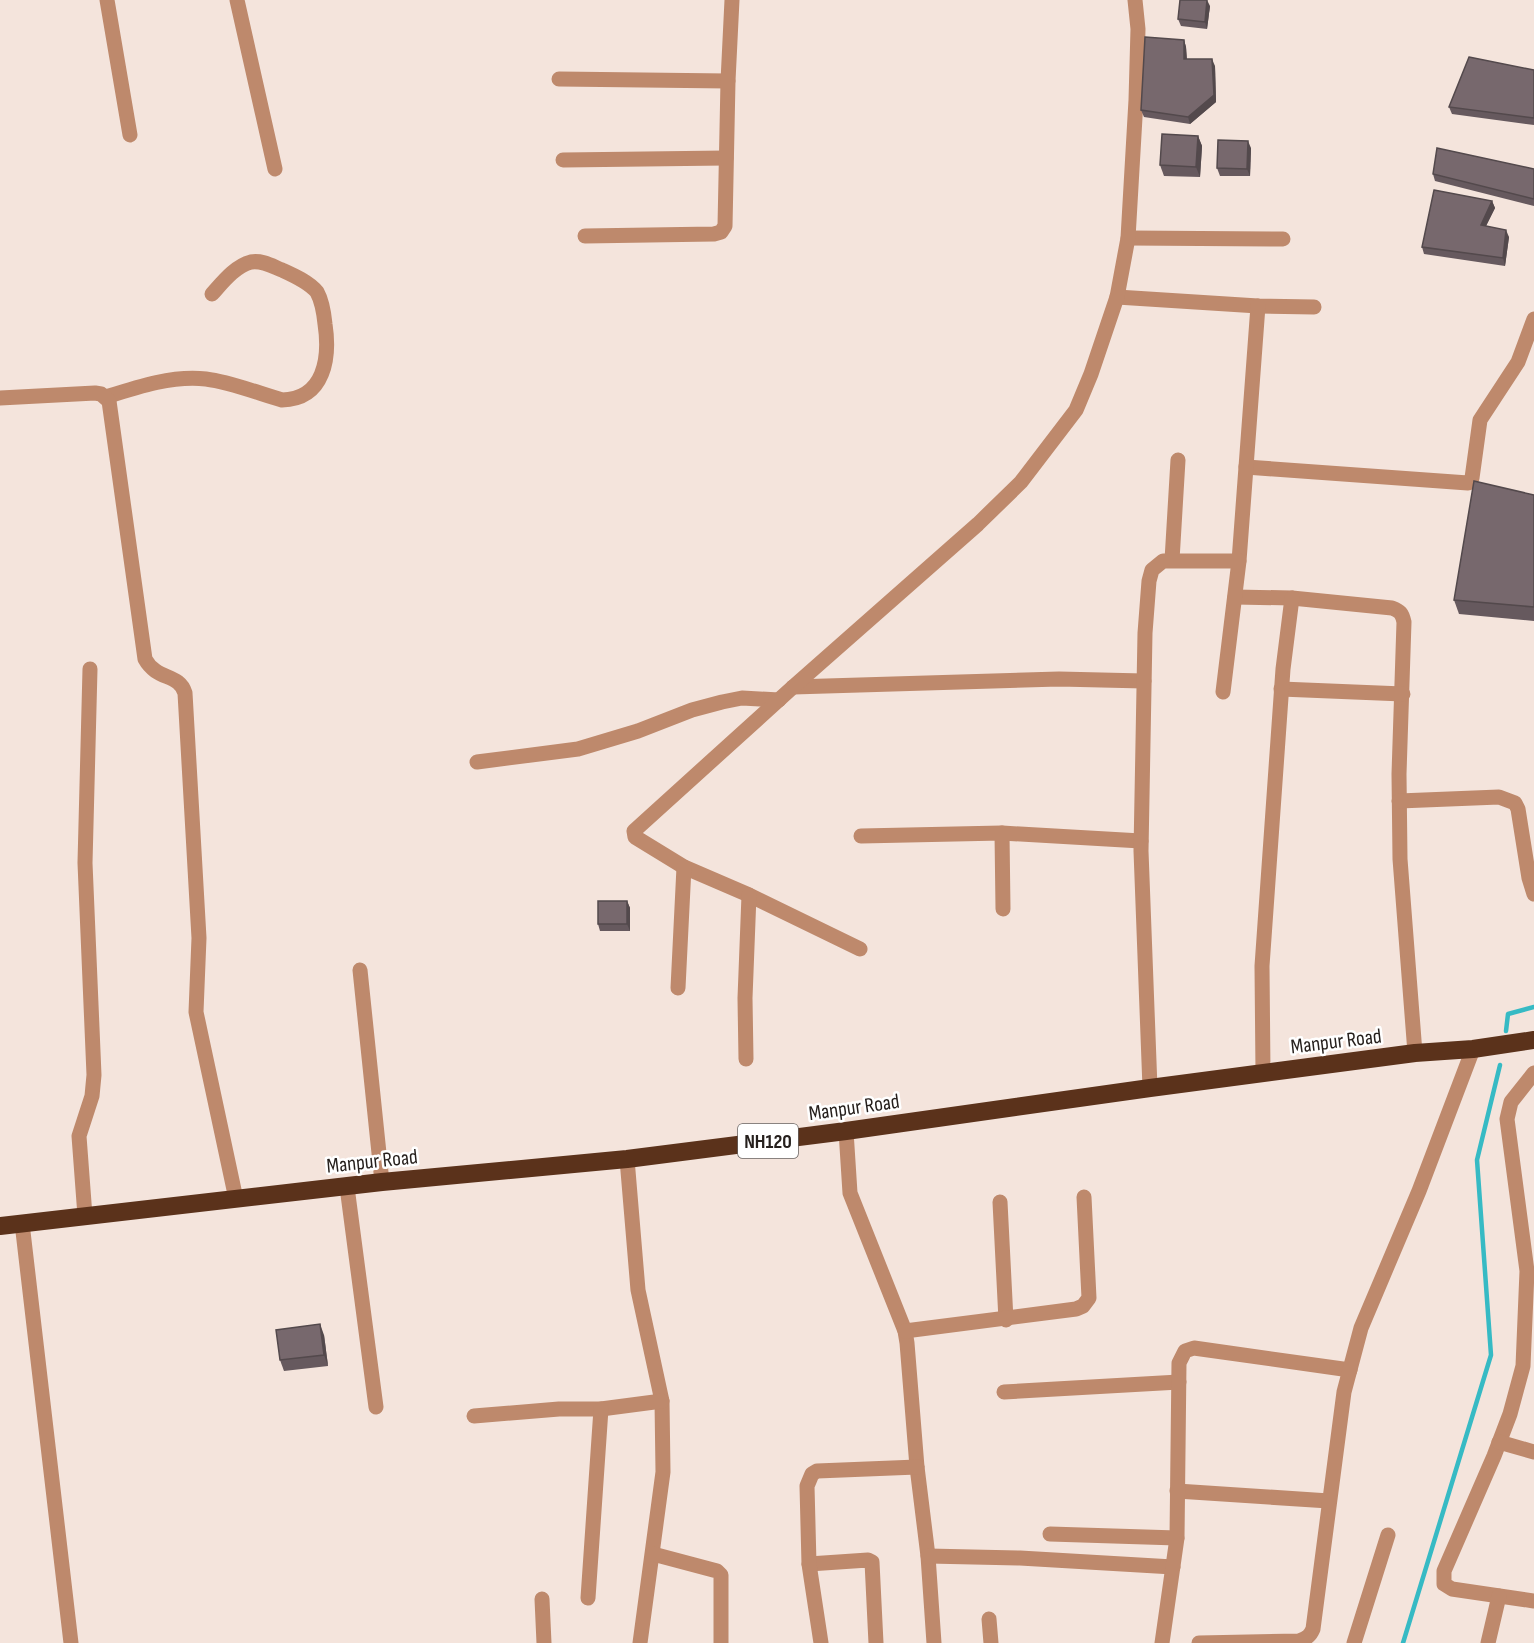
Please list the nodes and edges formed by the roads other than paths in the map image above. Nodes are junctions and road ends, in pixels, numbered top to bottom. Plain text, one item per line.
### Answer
1 (108, 0) edge
2 (237, 0) edge
3 (732, 0) edge
4 (1135, 0) edge
5 (559, 80) dead end
6 (728, 81) junction
7 (130, 135) dead end
8 (726, 158) junction
9 (563, 160) dead end
10 (275, 169) dead end
11 (585, 236) dead end
12 (1128, 238) junction
13 (1283, 239) dead end
14 (212, 294) dead end
15 (1117, 297) junction
16 (1258, 306) junction
17 (1314, 307) dead end
18 (1534, 318) edge
19 (106, 397) junction
20 (0, 398) edge
21 (1178, 460) dead end
22 (1246, 467) junction
23 (1172, 560) junction
24 (1239, 561) junction
25 (1235, 597) junction
26 (1292, 598) junction
27 (90, 669) dead end
28 (1144, 681) junction
29 (793, 687) junction
30 (1281, 689) junction
31 (1223, 693) dead end
32 (1402, 694) junction
33 (779, 700) junction
34 (477, 762) dead end
35 (1399, 801) junction
36 (1002, 833) junction
37 (861, 836) dead end
38 (1141, 841) junction
39 (684, 867) junction
40 (1534, 894) edge
41 (749, 895) junction
42 (1003, 909) dead end
43 (860, 949) dead end
44 (360, 970) dead end
45 (678, 988) dead end
46 (1534, 1040) edge
47 (1473, 1048) junction
48 (1415, 1053) junction
49 (746, 1059) dead end
50 (1534, 1072) edge
51 (1263, 1073) junction
52 (1149, 1088) junction
53 (846, 1131) junction
54 (627, 1159) junction
55 (382, 1182) junction
56 (347, 1187) junction
57 (1084, 1197) dead end
58 (236, 1200) junction
59 (1000, 1202) dead end
60 (85, 1216) junction
61 (22, 1223) junction
62 (0, 1226) edge
63 (1006, 1320) junction
64 (905, 1331) junction
65 (1350, 1370) junction
66 (1179, 1383) junction
67 (1004, 1392) dead end
68 (662, 1401) junction
69 (376, 1407) dead end
70 (601, 1409) junction
71 (474, 1416) dead end
72 (1499, 1443) junction
73 (1534, 1452) edge
74 (916, 1467) junction
75 (1178, 1491) junction
76 (1329, 1501) junction
77 (1050, 1534) dead end
78 (1388, 1535) dead end
79 (1177, 1538) junction
80 (653, 1554) junction
81 (928, 1556) junction
82 (810, 1564) junction
83 (1173, 1567) junction
84 (1499, 1596) junction
85 (588, 1598) dead end
86 (542, 1599) dead end
87 (1534, 1601) edge
88 (989, 1619) dead end
89 (1300, 1642) edge
90 (71, 1643) edge
91 (544, 1643) edge
92 (640, 1643) edge
93 (721, 1643) edge
94 (821, 1643) edge
95 (876, 1643) edge
96 (934, 1643) edge
97 (991, 1643) edge
98 (1162, 1643) edge
99 (1199, 1643) edge
100 (1354, 1643) edge
101 (1488, 1643) edge

1 - 7 street
2 - 10 street
3 - 6 street
4 - 12 street
5 - 6 street
6 - 8 street
8 - 9 street
8 - 11 street
12 - 13 street
12 - 15 street
14 - 19 street
15 - 16 street
15 - 29 street
16 - 17 street
16 - 22 street
18 - 22 street
19 - 20 street
19 - 58 street
21 - 23 street
22 - 24 street
23 - 24 street
23 - 28 street
24 - 25 street
25 - 26 street
25 - 31 street
26 - 30 street
26 - 32 street
27 - 60 street
28 - 29 street
28 - 38 street
29 - 33 street
30 - 32 street
30 - 51 street
32 - 35 street
33 - 34 street
33 - 39 street
35 - 40 street
35 - 48 street
36 - 37 street
36 - 38 street
36 - 42 street
38 - 52 street
39 - 41 street
39 - 45 street
41 - 43 street
41 - 49 street
44 - 55 street
46 - 47 highway, Manpur Road / NH120
47 - 48 highway, Manpur Road / NH120
47 - 65 street
48 - 51 highway, Manpur Road / NH120
50 - 72 street
51 - 52 highway, Manpur Road / NH120
52 - 53 highway, Manpur Road / NH120
53 - 54 highway, Manpur Road / NH120
53 - 64 street
54 - 55 highway, Manpur Road / NH120
54 - 68 street
55 - 56 highway, Manpur Road / NH120
56 - 58 highway, Manpur Road / NH120
56 - 69 street
57 - 63 street
58 - 60 highway, Manpur Road / NH120
59 - 63 street
60 - 61 highway, Manpur Road / NH120
61 - 62 highway, Manpur Road / NH120
61 - 90 street
63 - 64 street
64 - 74 street
65 - 66 street
65 - 76 street
66 - 67 street
66 - 75 street
68 - 70 street
68 - 80 street
70 - 71 street
70 - 85 street
72 - 73 street
72 - 84 street
74 - 81 street
74 - 82 street
75 - 76 street
75 - 79 street
76 - 89 street
77 - 79 street
78 - 100 street
79 - 83 street
80 - 92 street
80 - 93 street
81 - 83 street
81 - 96 street
82 - 94 street
82 - 95 street
83 - 98 street
84 - 87 street
84 - 101 street
86 - 91 street
88 - 97 street
89 - 99 street

